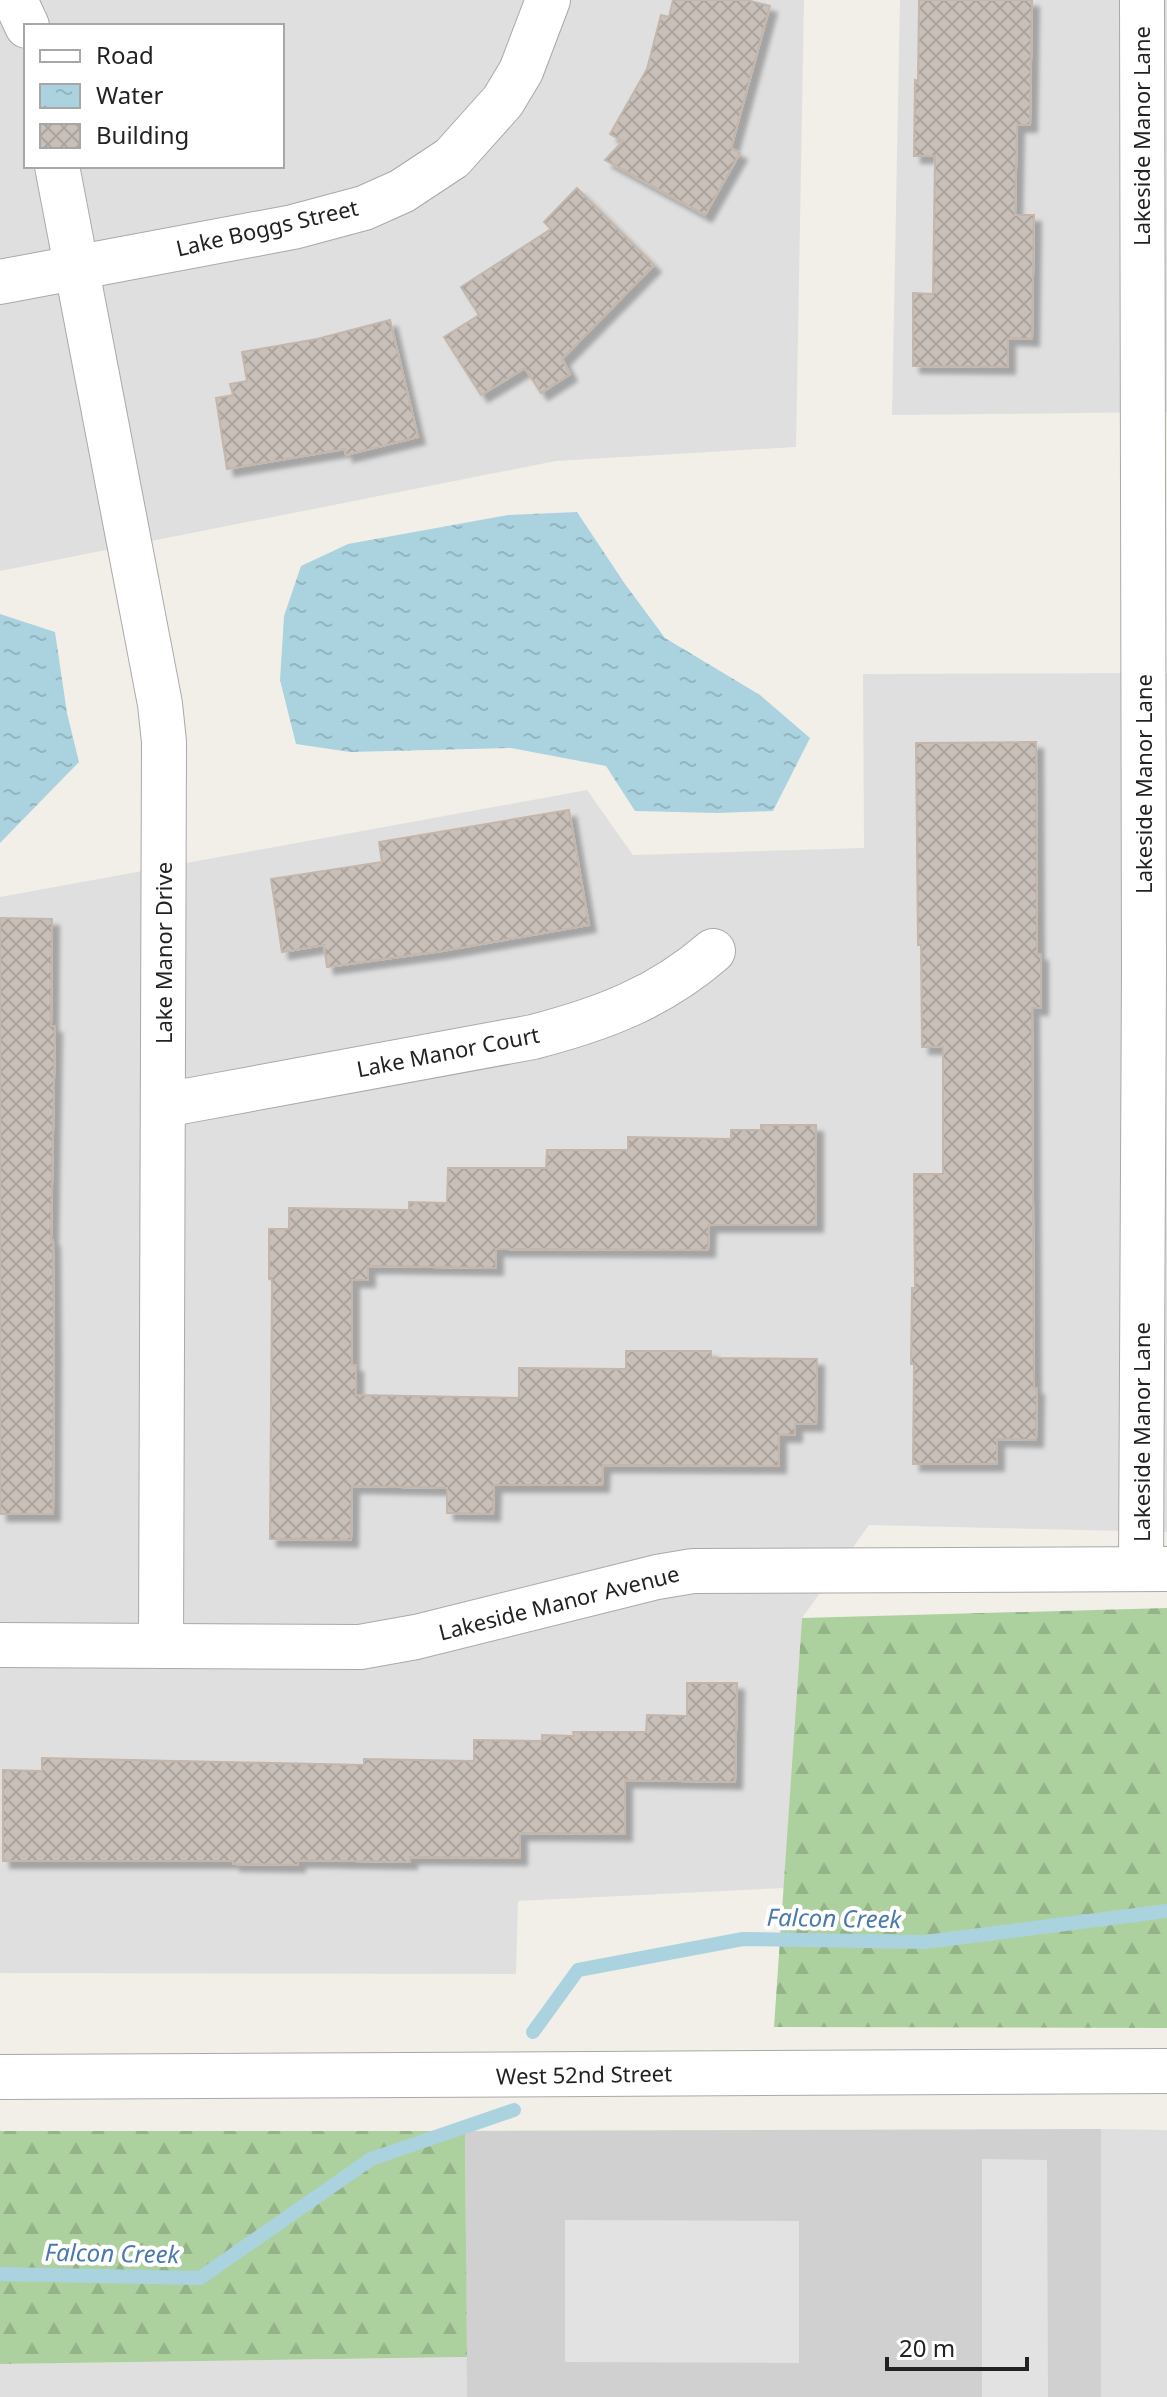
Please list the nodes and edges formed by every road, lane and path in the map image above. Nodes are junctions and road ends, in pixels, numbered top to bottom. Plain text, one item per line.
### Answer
1 (15, 0) edge
2 (548, 0) edge
3 (1142, 0) edge
4 (26, 24) edge
5 (1154, 135) edge
6 (57, 168) edge
7 (76, 269) junction
8 (0, 282) edge
9 (713, 951) dead end
10 (1156, 969) edge
11 (164, 1105) junction
12 (1154, 1569) edge
13 (0, 1645) edge
14 (161, 1646) junction
15 (1167, 2071) edge
16 (0, 2077) edge

1 - 4 street
2 - 7 street, Lake Boggs Street
3 - 5 street, Lakeside Manor Lane
5 - 10 street, Lakeside Manor Lane
6 - 7 street, Lake Manor Drive
7 - 8 street, Lake Boggs Street
7 - 11 street, Lake Manor Drive
9 - 11 street, Lake Manor Court
10 - 12 street, Lakeside Manor Lane
11 - 14 street, Lake Manor Drive
12 - 14 street, Lakeside Manor Avenue
13 - 14 street, Lakeside Manor Avenue
15 - 16 street, West 52nd Street

